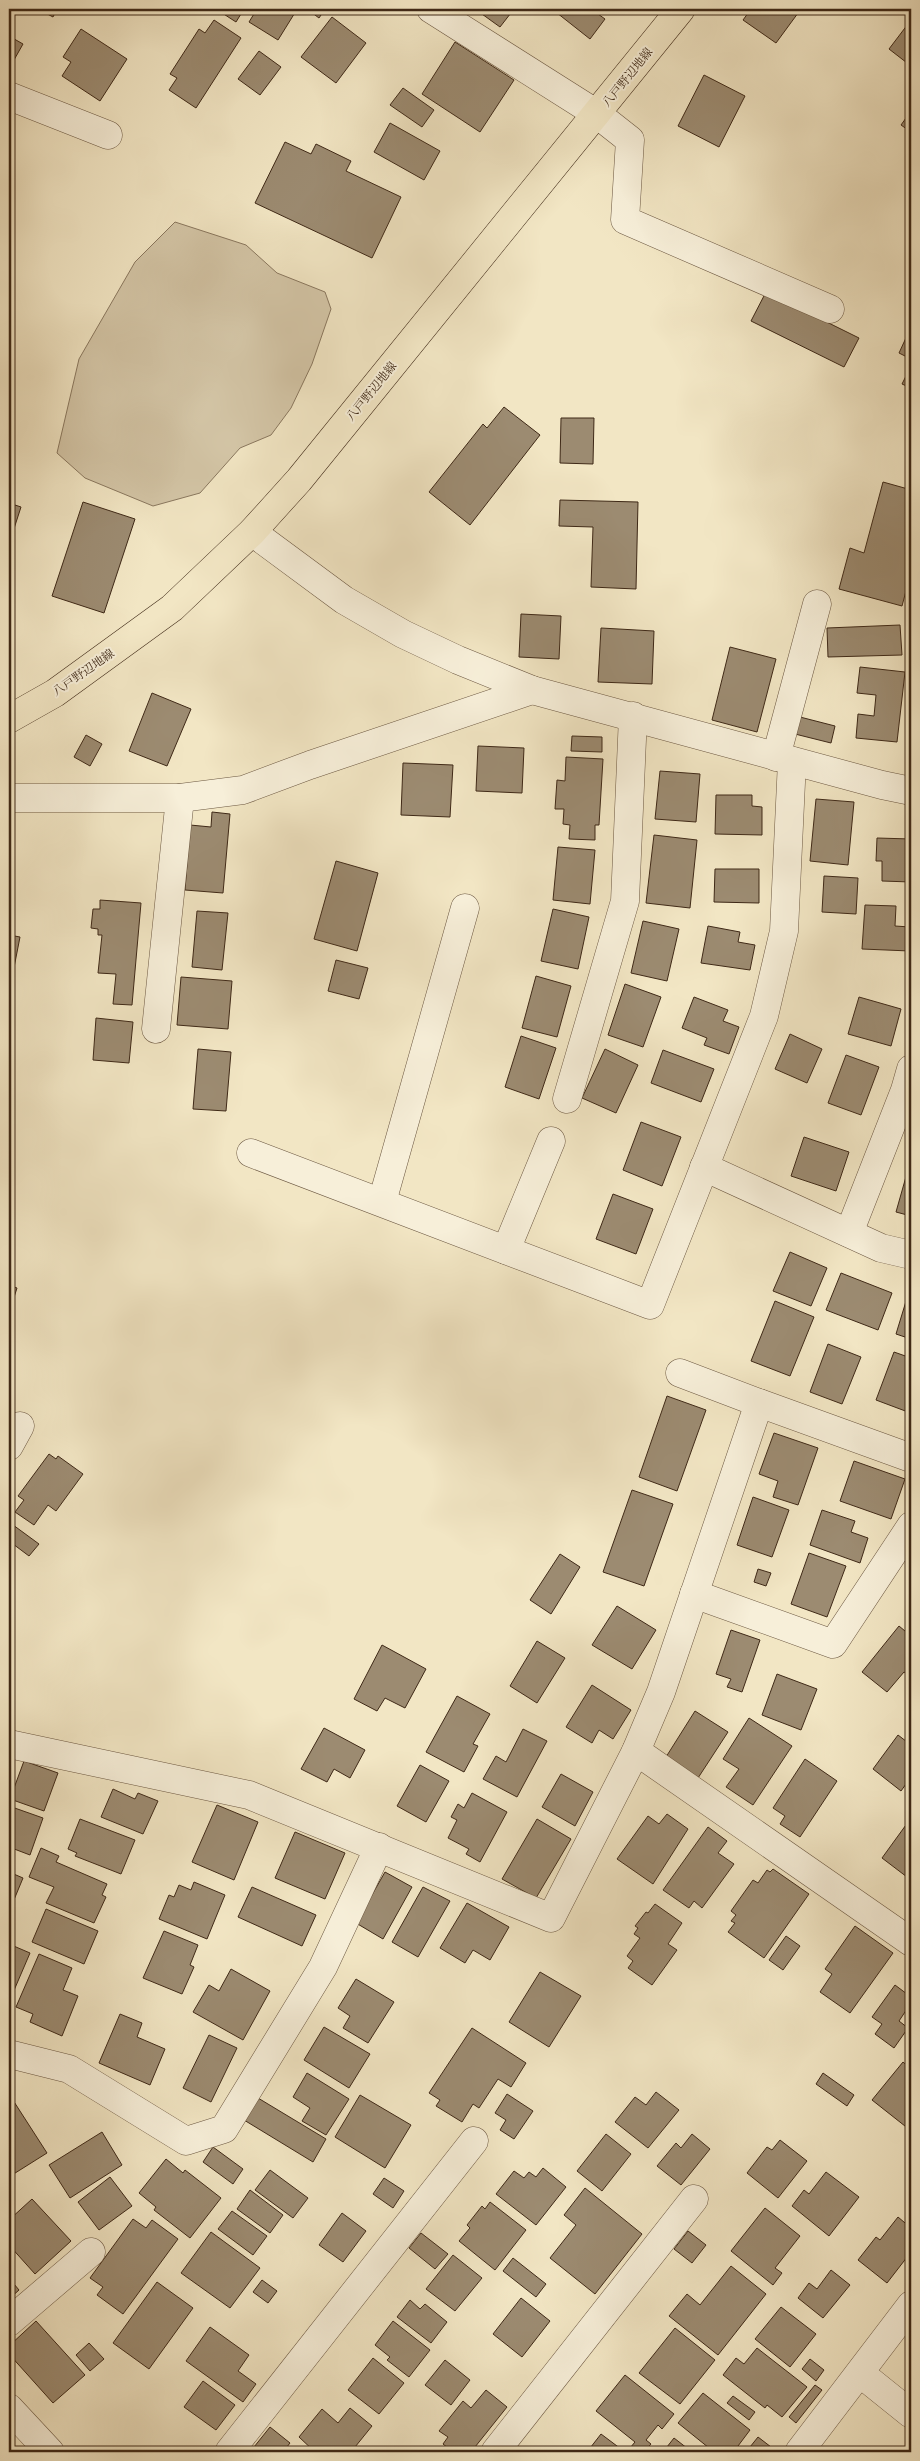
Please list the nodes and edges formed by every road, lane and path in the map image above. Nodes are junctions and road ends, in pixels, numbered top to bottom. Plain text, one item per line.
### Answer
1 (430, 9) edge
2 (681, 9) edge
3 (9, 96) edge
4 (597, 114) junction
5 (108, 135) dead end
6 (830, 309) dead end
7 (252, 532) junction
8 (817, 604) dead end
9 (532, 690) junction
10 (633, 716) junction
11 (9, 719) edge
12 (784, 759) junction
13 (911, 791) edge
14 (9, 798) edge
15 (180, 798) junction
16 (465, 908) dead end
17 (156, 1029) dead end
18 (911, 1069) edge
19 (567, 1099) dead end
20 (551, 1141) dead end
21 (251, 1153) dead end
22 (704, 1167) junction
23 (382, 1202) junction
24 (849, 1233) junction
25 (506, 1250) junction
26 (911, 1255) edge
27 (680, 1373) dead end
28 (759, 1403) junction
29 (911, 1458) edge
30 (911, 1526) edge
31 (694, 1594) junction
32 (9, 1744) edge
33 (636, 1751) junction
34 (379, 1847) junction
35 (911, 1942) edge
36 (9, 2054) edge
37 (474, 2141) dead end
38 (694, 2200) dead end
39 (91, 2252) dead end
40 (911, 2305) edge
41 (9, 2322) edge
42 (860, 2373) junction
43 (9, 2408) edge
44 (911, 2414) edge
45 (50, 2452) edge
46 (229, 2452) edge
47 (495, 2452) edge
48 (799, 2452) edge

1 - 4 street
2 - 4 main road, 八戸野辺地線
3 - 5 street
4 - 6 street
4 - 7 main road, 八戸野辺地線
7 - 9 street
7 - 11 main road, 八戸野辺地線
8 - 12 street
9 - 10 street
9 - 15 street
10 - 12 street
10 - 19 street
12 - 13 street
12 - 22 street
14 - 15 street
15 - 17 street
16 - 23 street
18 - 24 street
20 - 25 street
21 - 23 street
22 - 24 street
22 - 25 street
23 - 25 street
24 - 26 street
27 - 28 street
28 - 29 street
28 - 31 street
30 - 31 street
31 - 33 street
32 - 34 street
33 - 34 street
33 - 35 street
34 - 36 street
37 - 46 street
38 - 47 street
39 - 41 street
40 - 42 street
42 - 44 street
42 - 48 street
43 - 45 street

